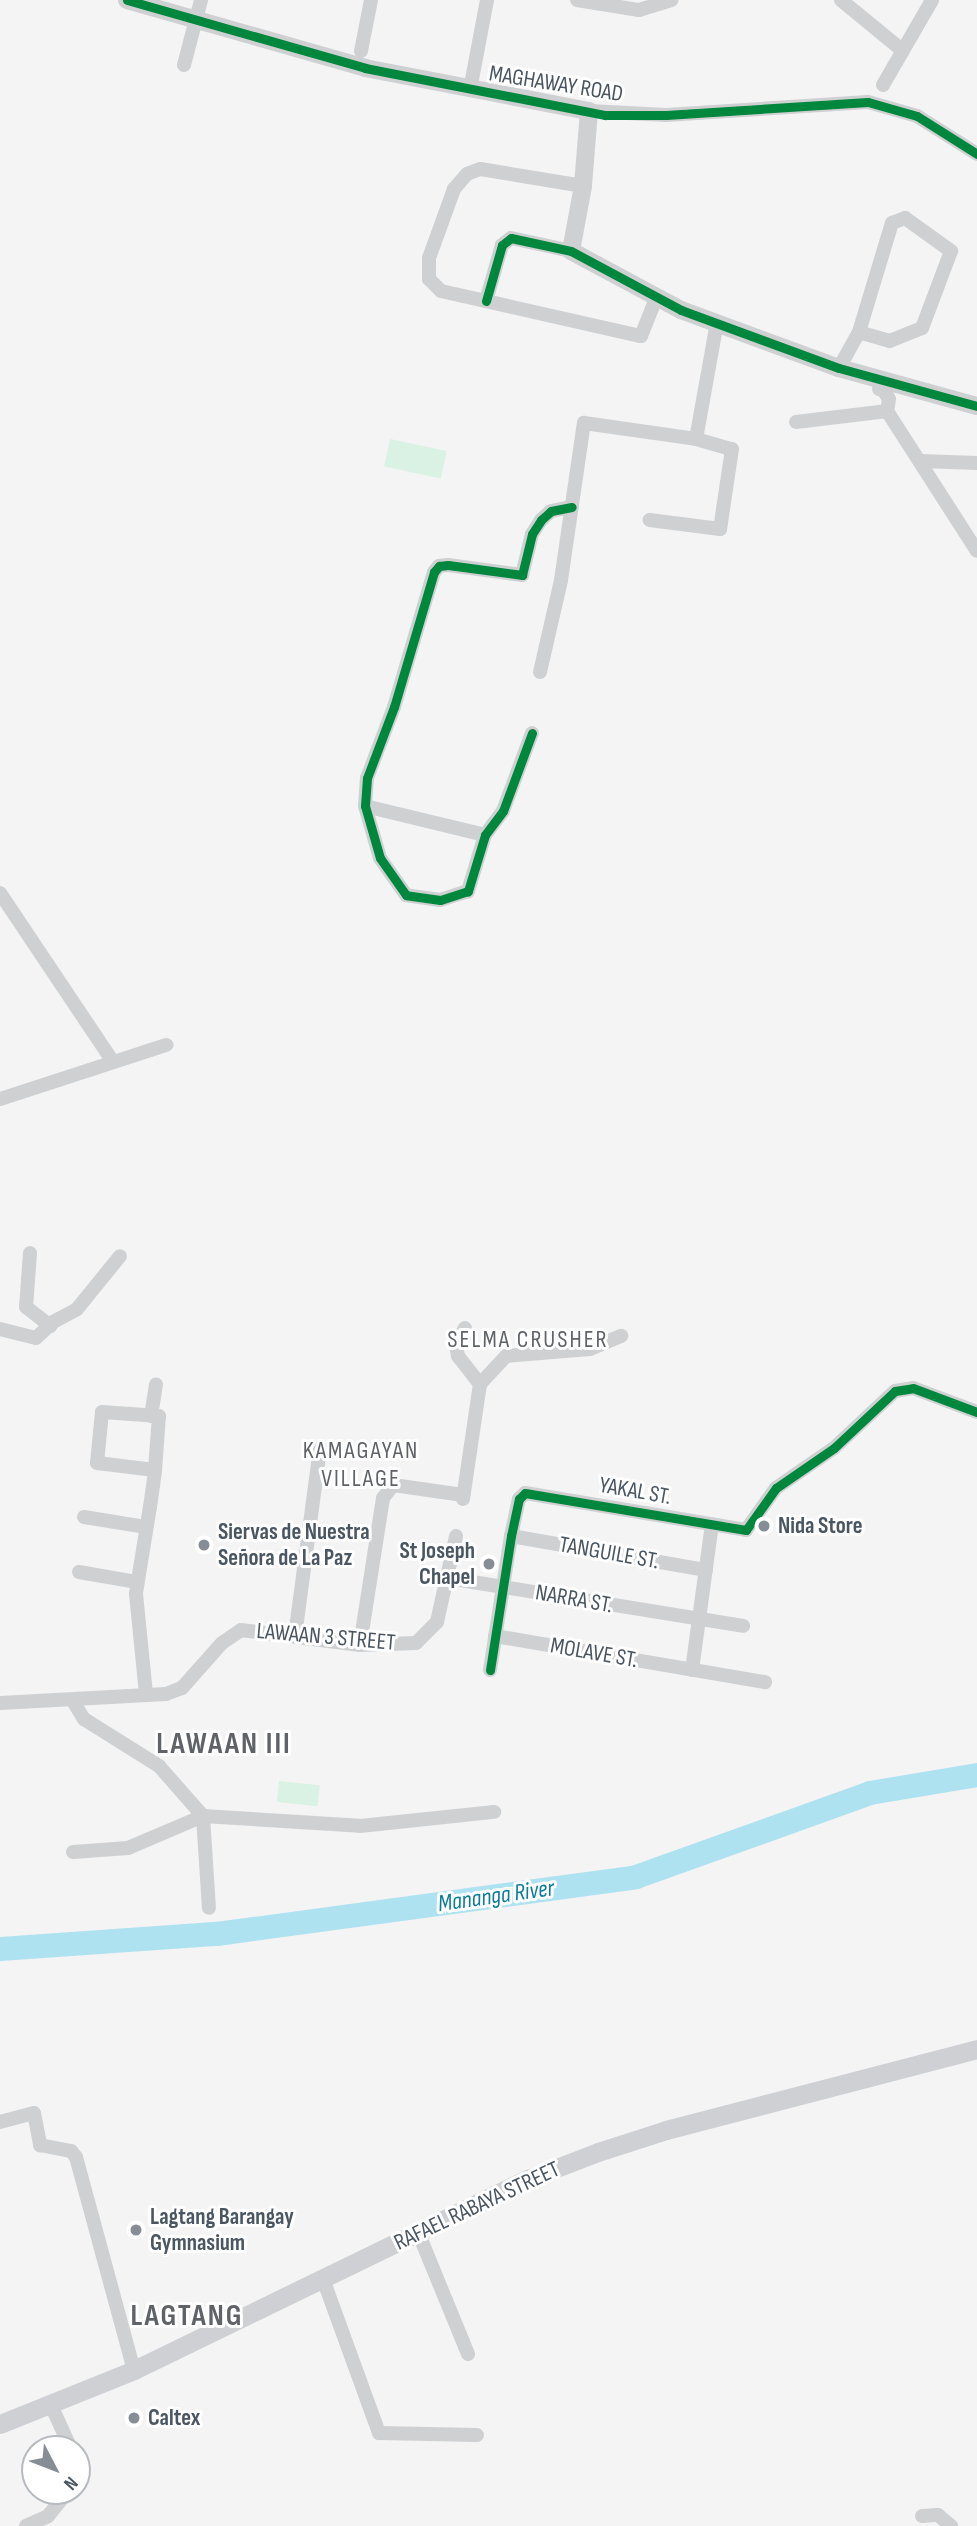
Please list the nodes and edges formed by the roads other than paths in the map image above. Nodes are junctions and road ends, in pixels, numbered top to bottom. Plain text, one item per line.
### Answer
1 (127, 0) edge
2 (201, 0) edge
3 (371, 0) edge
4 (487, 0) edge
5 (577, 0) edge
6 (671, 0) edge
7 (841, 0) edge
8 (932, 0) edge
9 (603, 2) edge
10 (196, 20) junction
11 (361, 51) dead end
12 (903, 51) junction
13 (184, 65) dead end
14 (883, 85) dead end
15 (470, 90) junction
16 (589, 111) junction
17 (977, 154) edge
18 (583, 186) junction
19 (570, 251) junction
20 (657, 296) junction
21 (486, 301) junction
22 (717, 322) junction
23 (859, 332) junction
24 (839, 368) junction
25 (876, 384) junction
26 (977, 406) edge
27 (886, 407) junction
28 (796, 422) dead end
29 (696, 439) junction
30 (920, 461) junction
31 (977, 463) edge
32 (572, 507) junction
33 (650, 520) dead end
34 (977, 551) edge
35 (540, 672) dead end
36 (532, 733) dead end
37 (365, 806) junction
38 (485, 835) junction
39 (0, 893) edge
40 (166, 1045) dead end
41 (113, 1062) junction
42 (0, 1099) edge
43 (30, 1253) dead end
44 (120, 1256) dead end
45 (50, 1326) junction
46 (465, 1328) dead end
47 (0, 1329) edge
48 (621, 1336) dead end
49 (156, 1384) dead end
50 (480, 1384) junction
51 (977, 1412) edge
52 (151, 1416) junction
53 (320, 1448) dead end
54 (155, 1470) junction
55 (84, 1517) dead end
56 (712, 1524) junction
57 (146, 1527) junction
58 (456, 1536) dead end
59 (511, 1536) junction
60 (706, 1570) junction
61 (79, 1572) dead end
62 (448, 1578) junction
63 (137, 1582) junction
64 (504, 1587) junction
65 (700, 1620) junction
66 (743, 1626) dead end
67 (295, 1636) junction
68 (495, 1636) junction
69 (360, 1645) junction
70 (490, 1670) dead end
71 (692, 1670) junction
72 (765, 1682) dead end
73 (145, 1694) junction
74 (73, 1700) junction
75 (0, 1703) edge
76 (494, 1812) dead end
77 (203, 1816) junction
78 (73, 1852) dead end
79 (209, 1909) dead end
80 (977, 2049) edge
81 (0, 2122) edge
82 (418, 2232) junction
83 (323, 2279) junction
84 (467, 2354) dead end
85 (134, 2370) junction
86 (51, 2405) junction
87 (0, 2424) edge
88 (65, 2435) edge
89 (477, 2435) dead end
90 (57, 2505) edge
91 (922, 2516) dead end
92 (26, 2526) edge
93 (951, 2526) edge

1 - 10 street, MAGHAWAY ROAD
2 - 10 street
3 - 11 street
4 - 15 street
5 - 9 street
6 - 9 street
7 - 12 street
8 - 12 street
10 - 13 street
10 - 15 street, MAGHAWAY ROAD
12 - 14 street
15 - 16 street, MAGHAWAY ROAD
16 - 17 street, MAGHAWAY ROAD
16 - 18 street, MAGHAWAY ROAD
18 - 19 street, MAGHAWAY ROAD
18 - 21 street
19 - 20 street
19 - 21 street
20 - 21 street
20 - 22 street
22 - 24 street
22 - 29 street
23 - 23 street
23 - 24 street
24 - 25 street
25 - 26 street
25 - 27 street
27 - 28 street
27 - 30 street
29 - 32 street
29 - 33 street
30 - 31 street
30 - 34 street
32 - 35 street
32 - 37 street
36 - 38 street
37 - 38 street
37 - 38 street
39 - 41 street
40 - 41 street
41 - 42 street
43 - 45 street
44 - 45 street
45 - 47 street
46 - 50 street
48 - 50 street
49 - 52 street
50 - 69 street
51 - 56 street, YAKAL ST.
52 - 54 street
52 - 54 street
53 - 67 street
54 - 57 street
55 - 57 street
56 - 59 street, YAKAL ST.
56 - 60 street
57 - 63 street
58 - 62 street
59 - 60 street, TANGUILE ST.
59 - 64 street
60 - 65 street
61 - 63 street
62 - 64 street, NARRA ST.
62 - 69 street, LAWAAN 3 STREET
63 - 73 street
64 - 65 street, NARRA ST.
64 - 68 street
65 - 66 street, NARRA ST.
65 - 71 street
67 - 69 street, LAWAAN 3 STREET
67 - 73 street, LAWAAN 3 STREET
68 - 70 street
68 - 71 street, MOLAVE ST.
71 - 72 street, MOLAVE ST.
73 - 74 street, LAWAAN 3 STREET
74 - 75 street, LAWAAN 3 STREET
74 - 77 street
76 - 77 street
77 - 78 street
77 - 79 street
80 - 82 main road, RAFAEL RABAYA STREET
81 - 85 street
82 - 83 main road, RAFAEL RABAYA STREET
82 - 84 street
83 - 85 main road, RAFAEL RABAYA STREET
83 - 89 street
85 - 86 main road, RAFAEL RABAYA STREET
86 - 87 main road, RAFAEL RABAYA STREET
86 - 88 street
90 - 92 street
91 - 93 street

